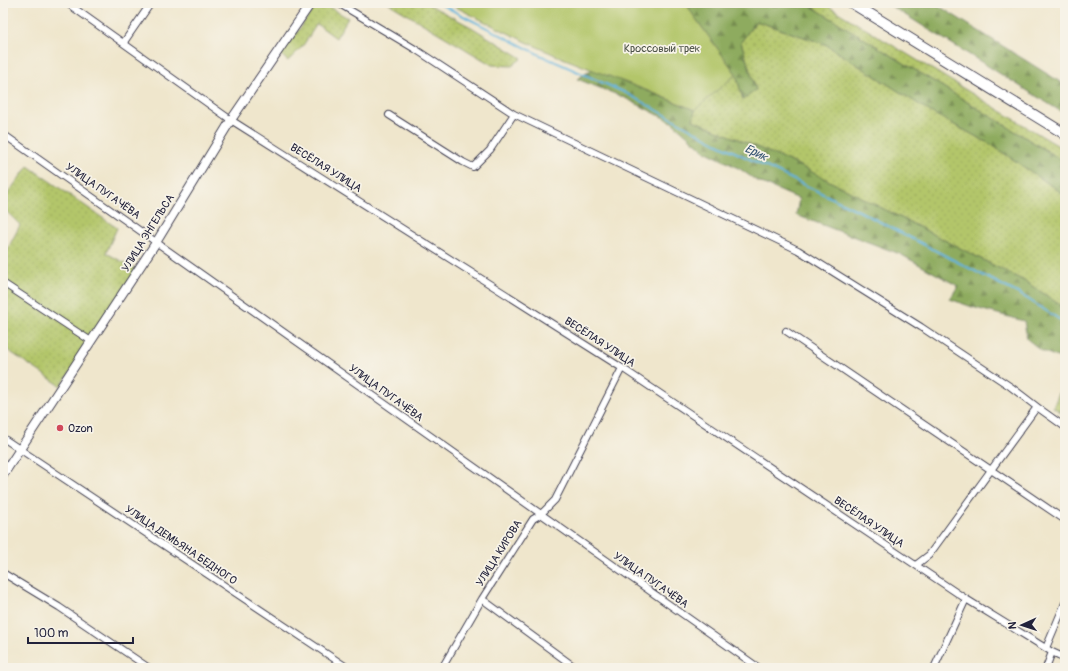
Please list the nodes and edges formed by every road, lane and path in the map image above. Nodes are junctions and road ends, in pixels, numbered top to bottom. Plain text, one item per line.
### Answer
1 (67, 3) edge
2 (152, 3) edge
3 (312, 3) edge
4 (338, 3) edge
5 (852, 3) edge
6 (124, 42) junction
7 (514, 114) junction
8 (389, 115) dead end
9 (231, 120) junction
10 (3, 134) edge
11 (1065, 134) edge
12 (157, 241) junction
13 (3, 283) edge
14 (786, 331) dead end
15 (91, 341) junction
16 (622, 368) junction
17 (1037, 407) junction
18 (1065, 427) edge
19 (3, 438) edge
20 (19, 449) junction
21 (991, 469) junction
22 (3, 475) edge
23 (540, 516) junction
24 (1065, 520) edge
25 (916, 565) junction
26 (3, 573) edge
27 (482, 599) junction
28 (966, 599) junction
29 (1065, 603) edge
30 (1049, 650) junction
31 (1065, 658) edge
32 (445, 667) edge
33 (149, 668) edge
34 (348, 668) edge
35 (576, 668) edge
36 (759, 668) edge
37 (934, 668) edge
38 (1046, 668) edge

1 - 6 street, ВЕСЁЛАЯ УЛИЦА
2 - 6 street
3 - 9 street, УЛИЦА ЭНГЕЛЬСА
4 - 7 street
5 - 11 highway
6 - 9 street, ВЕСЁЛАЯ УЛИЦА
7 - 8 street
7 - 17 street
9 - 12 street, УЛИЦА ЭНГЕЛЬСА
9 - 16 street, ВЕСЁЛАЯ УЛИЦА
10 - 12 street, УЛИЦА ПУГАЧЁВА
12 - 15 street, УЛИЦА ЭНГЕЛЬСА
12 - 23 street, УЛИЦА ПУГАЧЁВА
13 - 15 street
14 - 21 street
15 - 20 street, УЛИЦА ЭНГЕЛЬСА
16 - 23 street, УЛИЦА КИРОВА
16 - 25 street, ВЕСЁЛАЯ УЛИЦА
17 - 18 street
17 - 21 street
19 - 20 street, УЛИЦА ДЕМЬЯНА БЕДНОГО
20 - 22 street, УЛИЦА ЭНГЕЛЬСА
20 - 34 street, УЛИЦА ДЕМЬЯНА БЕДНОГО
21 - 24 street
21 - 25 street
23 - 27 street, УЛИЦА КИРОВА
23 - 36 street, УЛИЦА ПУГАЧЁВА
25 - 28 street, ВЕСЁЛАЯ УЛИЦА
26 - 33 street
27 - 32 street, УЛИЦА КИРОВА
27 - 35 street
28 - 30 street, ВЕСЁЛАЯ УЛИЦА
28 - 37 street
29 - 30 street
30 - 31 street, ВЕСЁЛАЯ УЛИЦА
30 - 38 street

